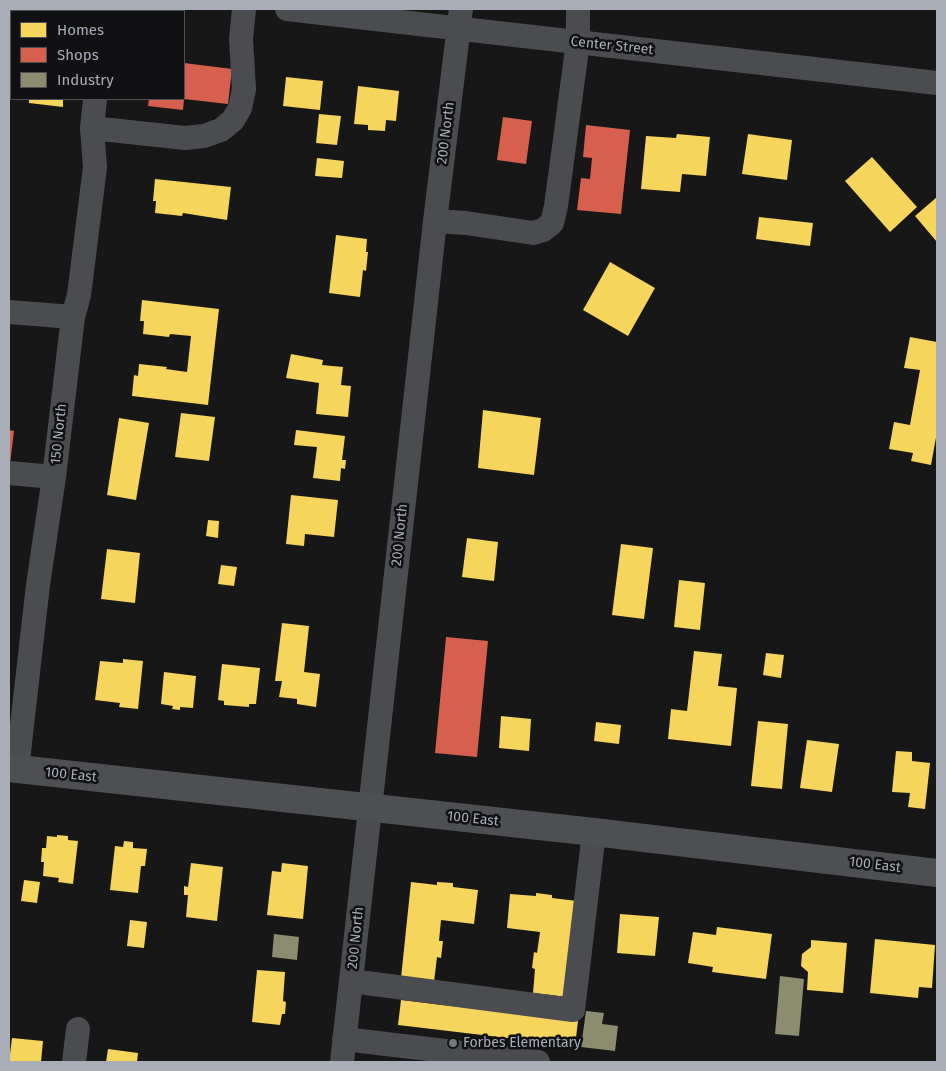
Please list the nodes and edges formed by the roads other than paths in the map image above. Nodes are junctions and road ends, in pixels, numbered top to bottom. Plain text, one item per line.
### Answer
1 (244, 9) edge
2 (287, 9) edge
3 (578, 9) edge
4 (460, 18) edge
5 (578, 42) junction
6 (937, 83) edge
7 (95, 100) edge
8 (92, 128) junction
9 (435, 221) junction
10 (9, 312) edge
11 (73, 317) junction
12 (9, 473) edge
13 (54, 477) junction
14 (13, 768) edge
15 (370, 808) junction
16 (594, 832) junction
17 (937, 873) edge
18 (351, 981) junction
19 (78, 1029) dead end
20 (344, 1039) junction
21 (74, 1062) edge
22 (342, 1062) edge
23 (538, 1062) edge

1 - 8 street
2 - 4 street, Center Street
3 - 5 street
4 - 5 street, Center Street
4 - 9 street, 200 North
5 - 6 street, Center Street
5 - 9 street
7 - 8 street, 150 North
8 - 11 street, 150 North
9 - 15 street, 200 North
10 - 11 street
11 - 13 street, 150 North
12 - 13 street
13 - 14 street, 150 North
14 - 15 main road, 100 East
15 - 16 main road, 100 East
15 - 18 street, 200 North
16 - 17 main road, 100 East
16 - 18 street
18 - 20 street, 200 North
19 - 21 street
20 - 22 street, 200 North
20 - 23 street

